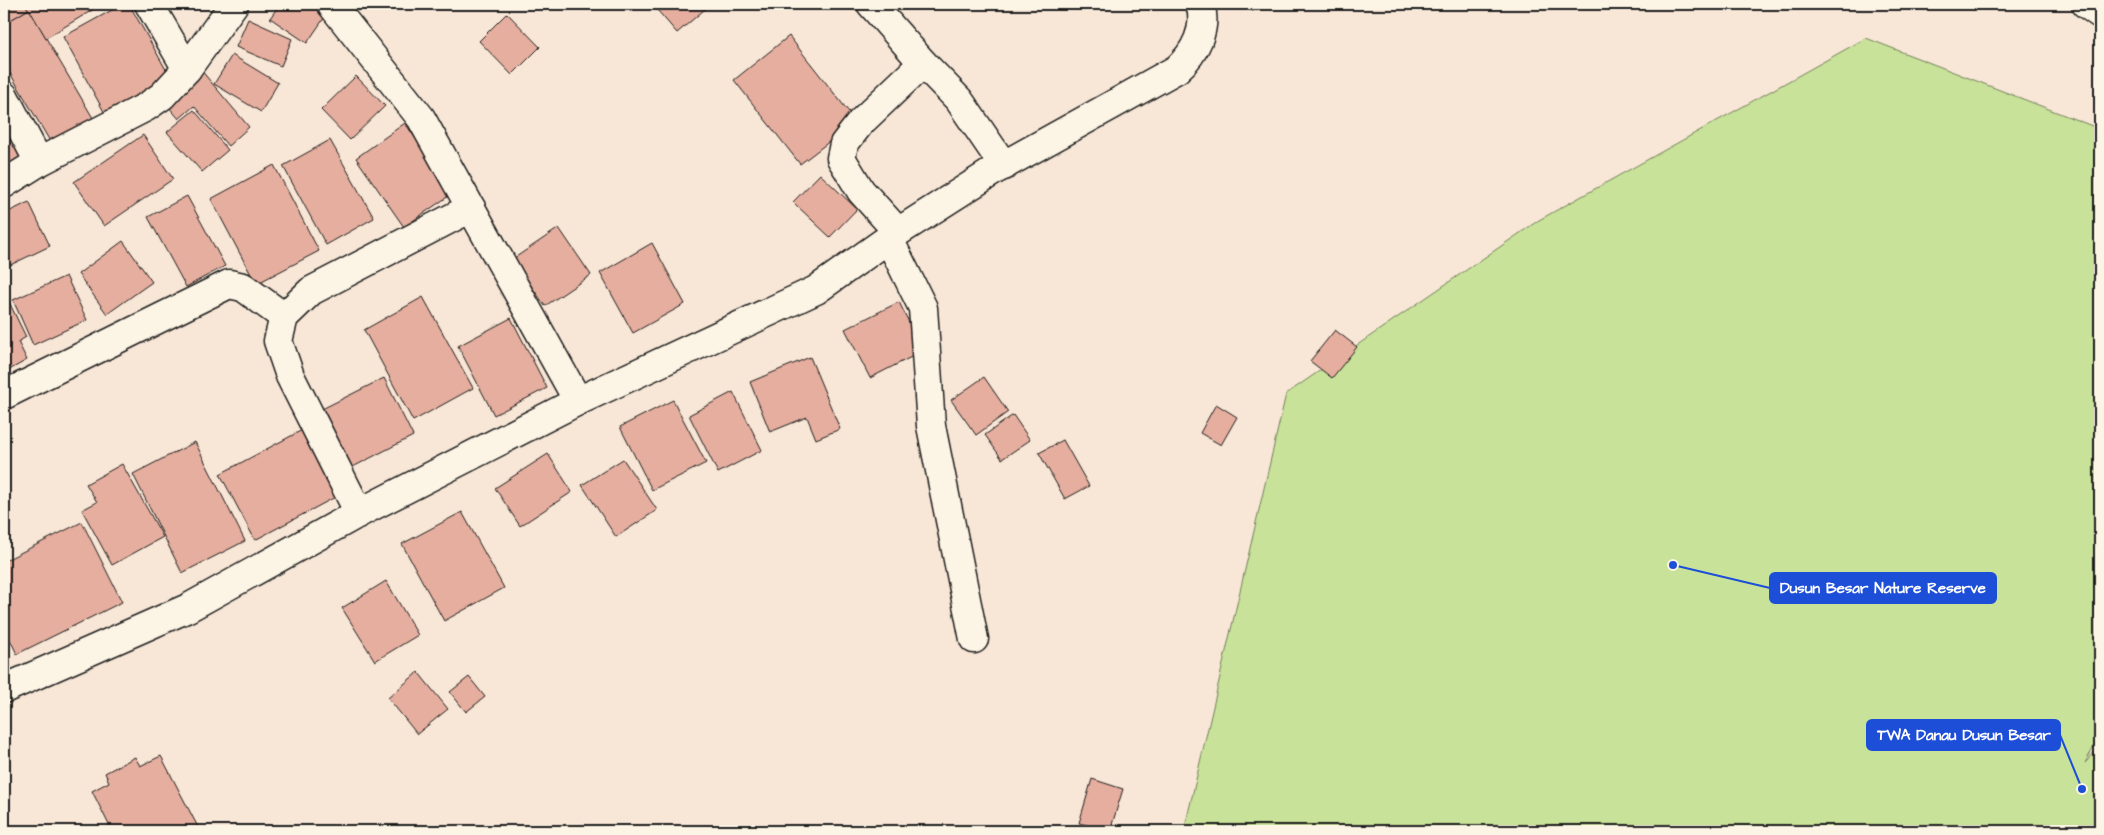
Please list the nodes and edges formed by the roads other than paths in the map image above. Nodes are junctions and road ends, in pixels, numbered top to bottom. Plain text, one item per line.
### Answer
1 (149, 4) edge
2 (234, 4) edge
3 (331, 4) edge
4 (871, 4) edge
5 (1200, 4) edge
6 (2086, 4) edge
7 (2100, 14) edge
8 (923, 63) junction
9 (187, 69) junction
10 (4, 96) edge
11 (39, 162) junction
12 (1004, 166) junction
13 (4, 184) edge
14 (471, 208) junction
15 (893, 236) junction
16 (284, 317) junction
17 (4, 395) edge
18 (578, 401) junction
19 (359, 513) junction
20 (974, 639) dead end
21 (4, 689) edge

1 - 9 street
2 - 9 street
3 - 14 street
4 - 8 street
5 - 12 street
6 - 7 street
8 - 12 street
8 - 15 street
9 - 11 street
10 - 11 street
11 - 13 street
12 - 15 street
14 - 16 street
14 - 18 street
15 - 18 street
15 - 20 street
16 - 17 street
16 - 19 street
18 - 19 street
19 - 21 street

